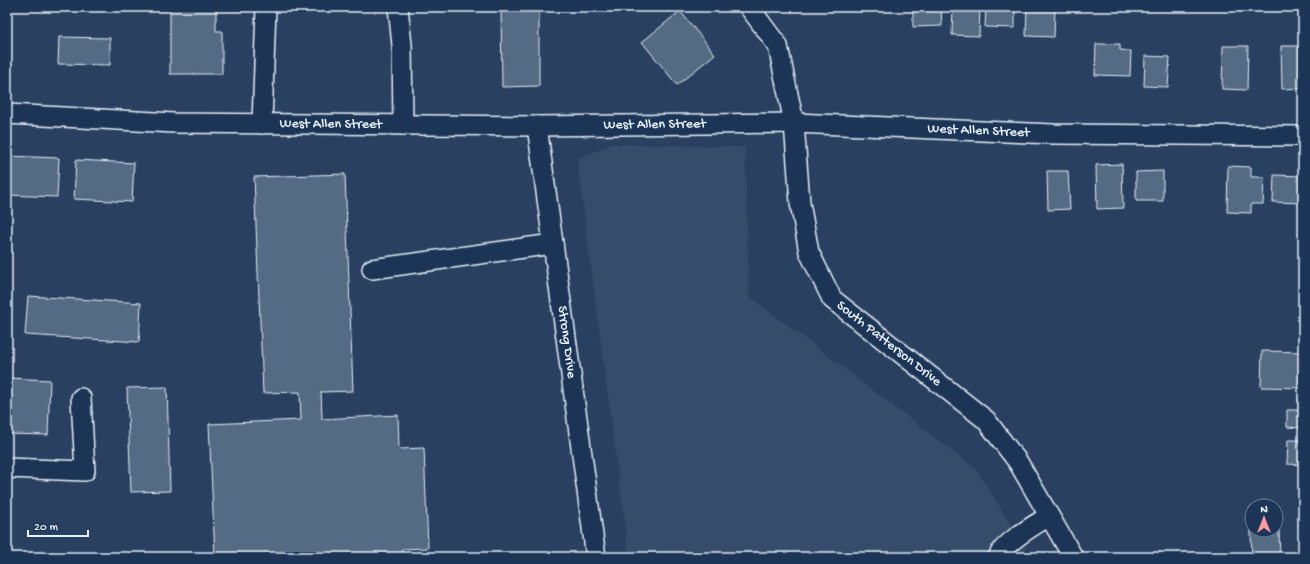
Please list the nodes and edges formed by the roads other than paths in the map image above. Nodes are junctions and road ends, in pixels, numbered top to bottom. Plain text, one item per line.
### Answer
1 (266, 7) edge
2 (398, 7) edge
3 (749, 7) edge
4 (7, 114) edge
5 (794, 123) junction
6 (262, 124) junction
7 (403, 125) junction
8 (537, 126) junction
9 (1303, 136) edge
10 (553, 244) junction
11 (372, 269) dead end
12 (81, 398) dead end
13 (7, 468) edge
14 (1049, 516) junction
15 (596, 557) edge
16 (998, 557) edge
17 (1073, 557) edge

1 - 6 street
2 - 7 street
3 - 5 street, South Patterson Drive
4 - 6 street, West Allen Street
5 - 8 street, West Allen Street
5 - 9 street, West Allen Street
5 - 14 street, South Patterson Drive
6 - 7 street, West Allen Street
7 - 8 street, West Allen Street
8 - 10 street, Strong Drive
10 - 11 street
10 - 15 street, Strong Drive
12 - 13 street
14 - 16 street
14 - 17 street, South Patterson Drive

